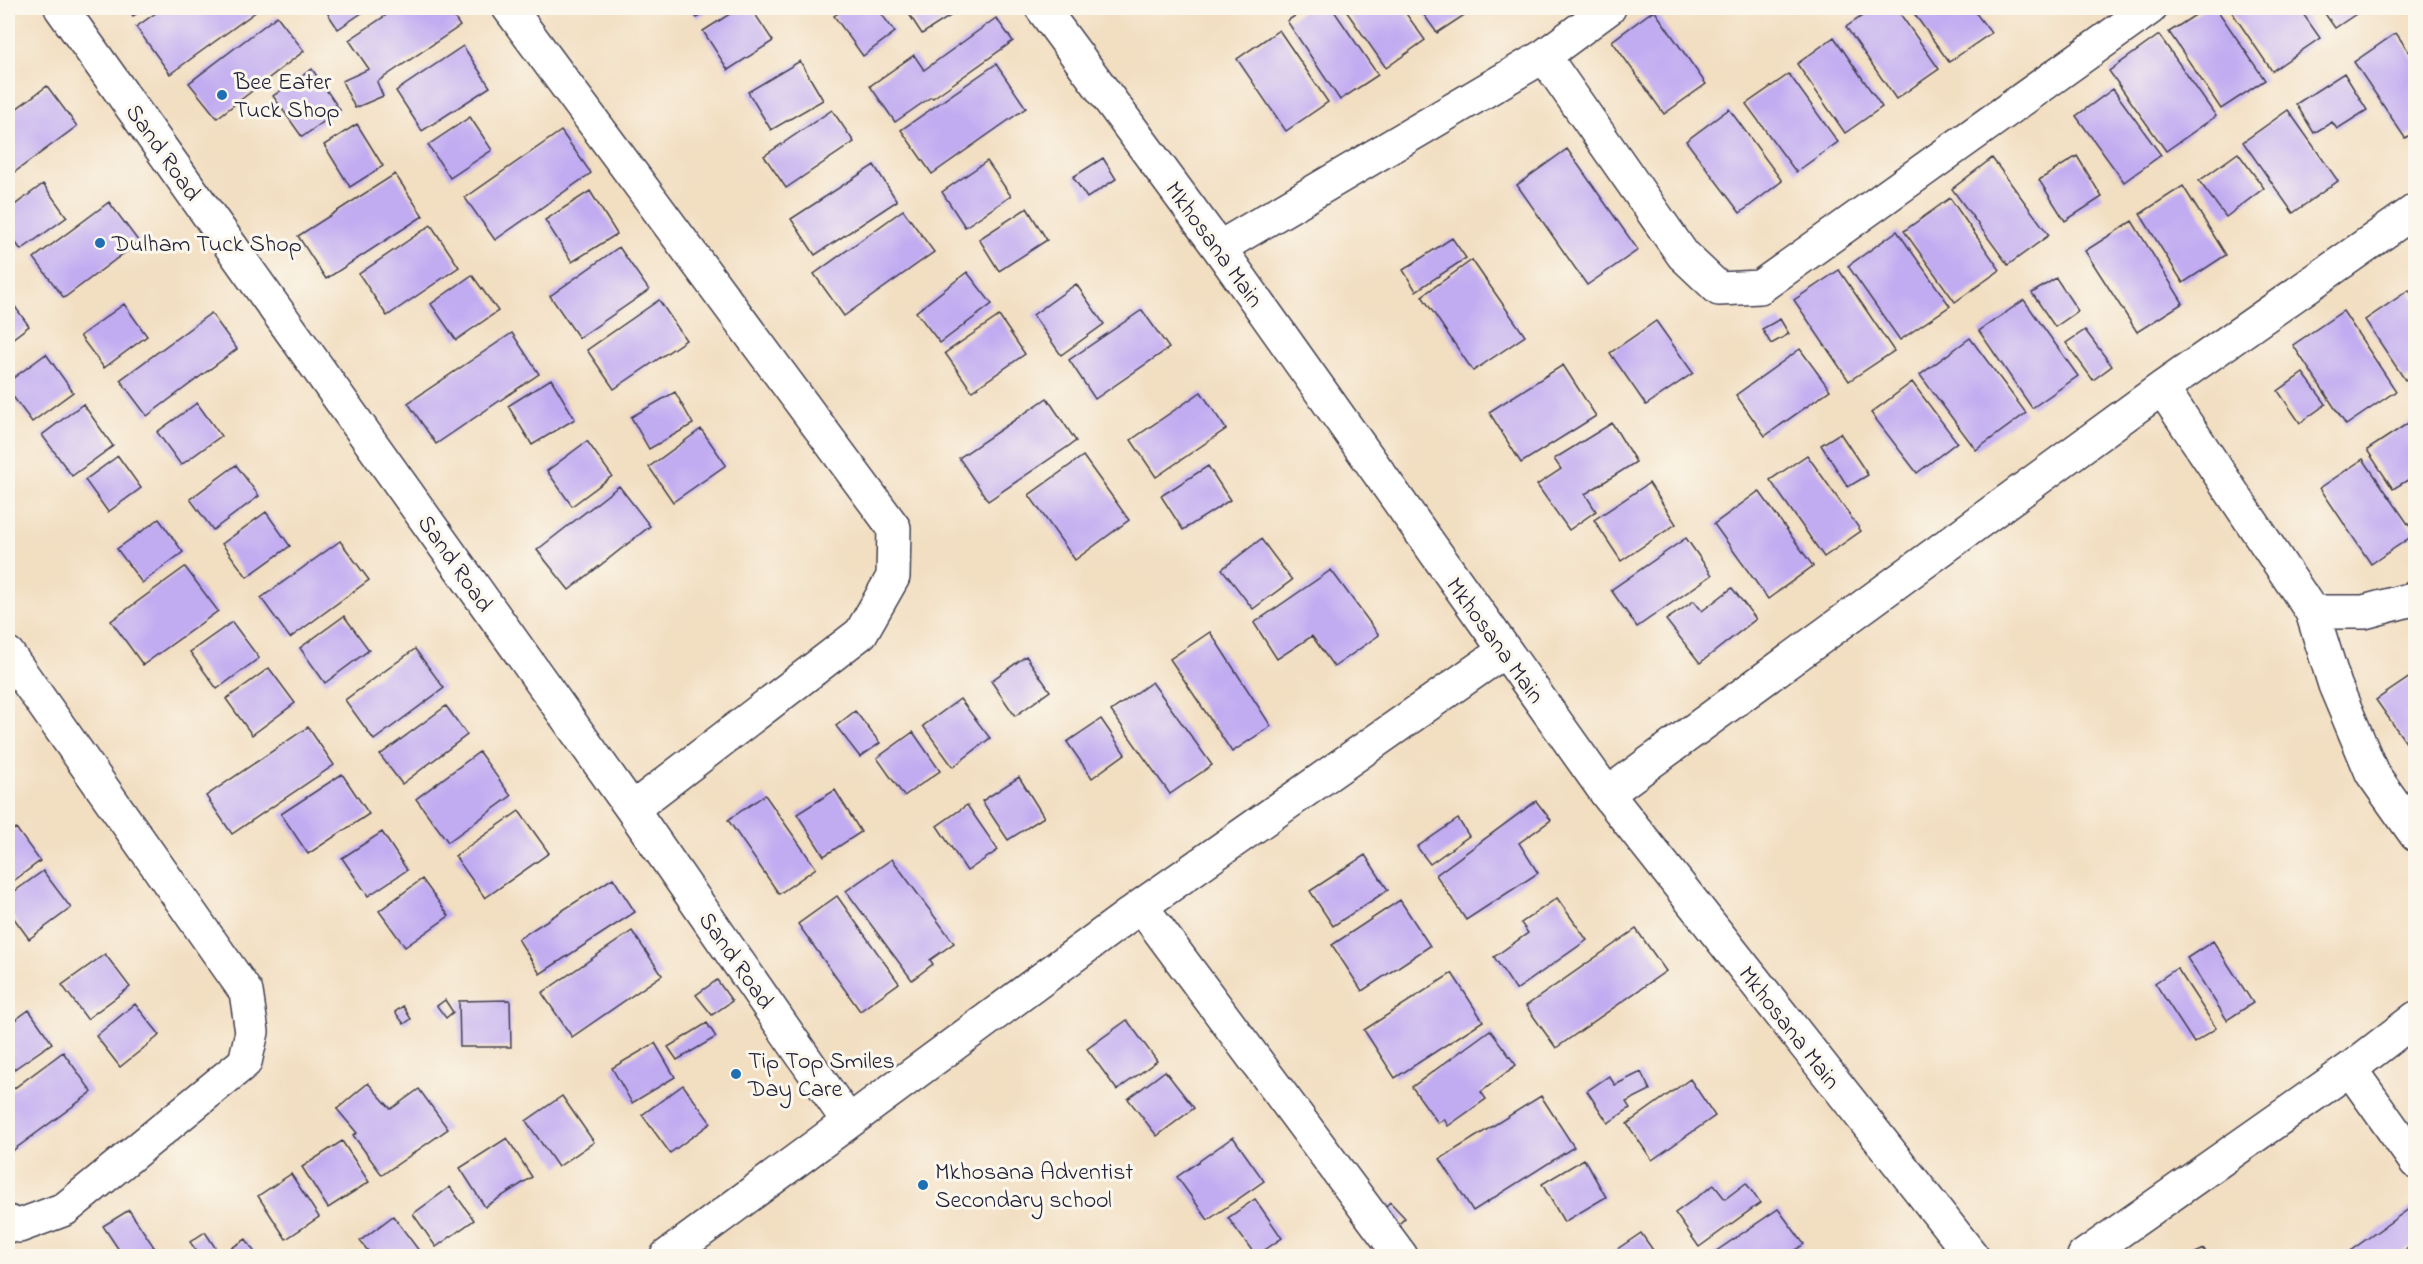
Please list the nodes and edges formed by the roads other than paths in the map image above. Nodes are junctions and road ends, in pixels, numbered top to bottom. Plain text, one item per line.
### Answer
1 (61, 8) edge
2 (509, 8) edge
3 (1042, 8) edge
4 (1609, 8) edge
5 (2150, 8) edge
6 (1544, 56) junction
7 (2415, 210) edge
8 (1219, 248) junction
9 (2162, 388) junction
10 (2415, 598) edge
11 (2312, 612) junction
12 (1504, 651) junction
13 (8, 654) edge
14 (1607, 794) junction
15 (632, 809) junction
16 (2415, 835) edge
17 (1141, 906) junction
18 (2415, 1018) edge
19 (2350, 1069) junction
20 (848, 1121) junction
21 (2415, 1162) edge
22 (8, 1222) edge
23 (667, 1257) edge
24 (1401, 1257) edge
25 (1972, 1257) edge
26 (2084, 1257) edge

1 - 15 street, Sand Road
2 - 15 street
3 - 8 street, Mkhosana Main
4 - 6 street
5 - 6 street
6 - 8 street
7 - 9 street
8 - 12 street, Mkhosana Main
9 - 11 street
9 - 14 street
10 - 11 street
11 - 16 street
12 - 14 street, Mkhosana Main
12 - 17 street
13 - 22 street
14 - 25 street, Mkhosana Main
15 - 20 street, Sand Road
17 - 20 street
17 - 24 street
18 - 19 street
19 - 21 street
19 - 26 street
20 - 23 street

